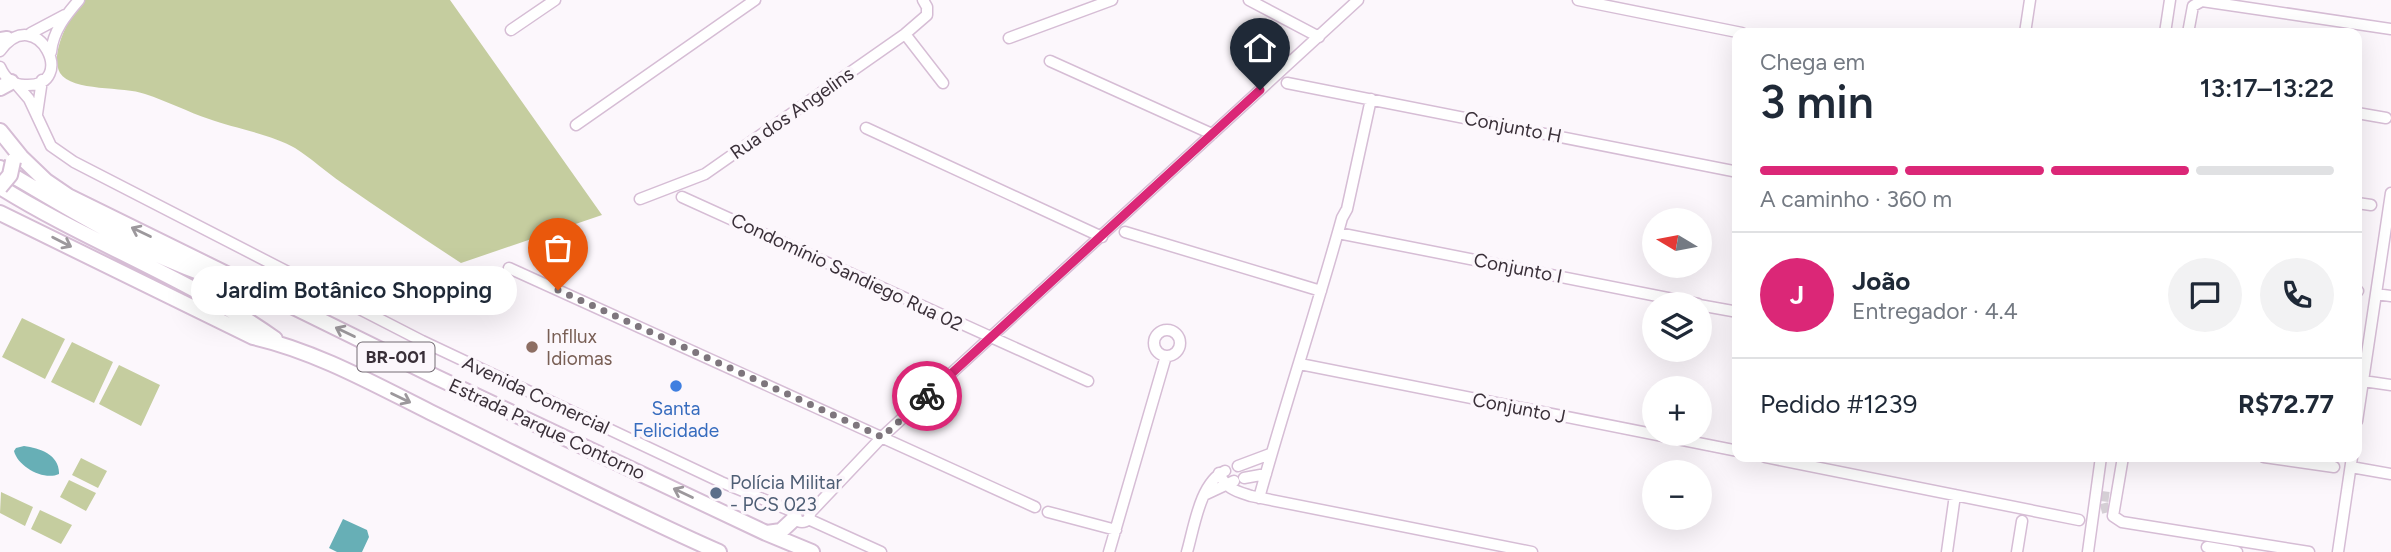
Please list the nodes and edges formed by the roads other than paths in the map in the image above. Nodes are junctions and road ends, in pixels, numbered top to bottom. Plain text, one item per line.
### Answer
1 (79, 0) edge
2 (555, 0) edge
3 (755, 0) edge
4 (1249, 0) edge
5 (1359, 0) edge
6 (1577, 0) edge
7 (2030, 0) edge
8 (2170, 0) edge
9 (1107, 1) edge
10 (925, 4) edge
11 (68, 13) junction
12 (2026, 28) edge
13 (2166, 28) edge
14 (2189, 28) edge
15 (2391, 29) edge
16 (511, 30) dead end
17 (1732, 31) edge
18 (31, 33) junction
19 (905, 34) junction
20 (1319, 37) junction
21 (1009, 38) dead end
22 (2, 44) edge
23 (51, 52) junction
24 (1050, 61) dead end
25 (0, 67) edge
26 (42, 80) junction
27 (943, 83) dead end
28 (1287, 83) dead end
29 (9, 85) edge
30 (1367, 99) junction
31 (2362, 114) edge
32 (36, 118) junction
33 (2386, 118) dead end
34 (576, 125) dead end
35 (866, 128) dead end
36 (3, 133) edge
37 (1212, 134) junction
38 (6, 165) edge
39 (1732, 171) edge
40 (0, 187) edge
41 (2391, 193) edge
42 (682, 197) dead end
43 (640, 199) dead end
44 (2362, 204) edge
45 (2371, 205) dead end
46 (2390, 206) edge
47 (0, 213) edge
48 (1125, 232) dead end
49 (1338, 233) junction
50 (1102, 237) junction
51 (509, 268) dead end
52 (1321, 291) junction
53 (270, 294) junction
54 (1642, 294) edge
55 (2376, 294) junction
56 (2391, 296) edge
57 (1712, 308) edge
58 (1732, 312) edge
59 (992, 338) junction
60 (282, 344) junction
61 (1166, 356) dead end
62 (1300, 364) junction
63 (1088, 380) dead end
64 (2363, 381) junction
65 (2391, 385) edge
66 (2362, 388) edge
67 (882, 437) junction
68 (1732, 450) edge
69 (1270, 454) junction
70 (1790, 462) edge
71 (2101, 462) edge
72 (2121, 462) edge
73 (2299, 462) edge
74 (2351, 462) edge
75 (1238, 466) dead end
76 (2334, 467) dead end
77 (1266, 474) junction
78 (2391, 474) edge
79 (1234, 481) junction
80 (1204, 495) junction
81 (1955, 495) junction
82 (1259, 498) junction
83 (1035, 507) dead end
84 (2105, 507) junction
85 (1048, 512) dead end
86 (802, 515) junction
87 (2079, 520) dead end
88 (2022, 521) dead end
89 (1116, 530) junction
90 (766, 533) junction
91 (796, 546) junction
92 (2207, 547) dead end
93 (719, 552) edge
94 (812, 552) edge
95 (881, 552) edge
96 (1109, 552) edge
97 (1187, 552) edge
98 (1532, 552) edge
99 (1947, 552) edge
100 (2017, 552) edge
101 (2088, 552) edge
102 (2237, 552) edge
103 (2309, 552) edge
104 (2338, 552) edge

1 - 11 street
2 - 16 street
3 - 34 street
4 - 20 street
5 - 20 street
6 - 17 street
7 - 12 street
8 - 13 street
9 - 21 street
10 - 19 street, Rua dos Angelins
11 - 18 street
11 - 23 street
14 - 15 street
18 - 22 street
18 - 23 street
19 - 27 street
19 - 43 street, Rua dos Angelins
20 - 37 street
23 - 26 street
24 - 37 street
25 - 29 street, Avenida Comercial
26 - 29 street
26 - 32 street
28 - 30 street, Conjunto H
29 - 32 street, Avenida Comercial
30 - 39 street, Conjunto H
30 - 49 street
31 - 33 street
32 - 86 street, Avenida Comercial
35 - 50 street
36 - 38 highway
53 -> 36 highway, Estrada Parque Contorno / BR-001
37 - 50 street
38 - 40 highway, bridge
38 - 53 highway
40 - 60 highway
41 - 46 street
42 - 59 street, Condomínio Sandiego Rua 02
44 - 45 street
46 - 55 street
47 -> 60 highway, Estrada Parque Contorno / BR-001
48 - 52 street
49 - 52 street
49 - 54 street, Conjunto I
50 - 59 street
51 - 67 street
52 - 62 street
90 -> 53 highway, Estrada Parque Contorno / BR-001
55 - 56 street
55 - 64 street
57 - 58 street, Conjunto I
59 - 63 street, Condomínio Sandiego Rua 02
59 - 67 street
60 -> 93 highway, Estrada Parque Contorno / BR-001
61 - 89 street
62 - 68 street, Conjunto J
62 - 69 street
64 - 65 street
64 - 66 street
67 - 83 street
67 - 86 street
69 - 75 street
69 - 77 street
70 - 81 street
71 - 84 street
72 - 84 street
73 - 76 street
74 - 78 street
74 - 104 street
77 - 79 street
77 - 82 street
79 - 80 street
79 - 80 street
79 - 82 street
80 - 97 street
81 - 87 street
81 - 99 street
82 - 98 street
84 - 101 street
84 - 103 street
85 - 89 street
86 - 90 highway
86 - 91 highway
86 - 95 street, Avenida Comercial
88 - 100 street
89 - 96 street
90 - 91 highway, Estrada Parque Contorno / BR-001
91 - 94 highway, Estrada Parque Contorno / BR-001
92 - 102 street

